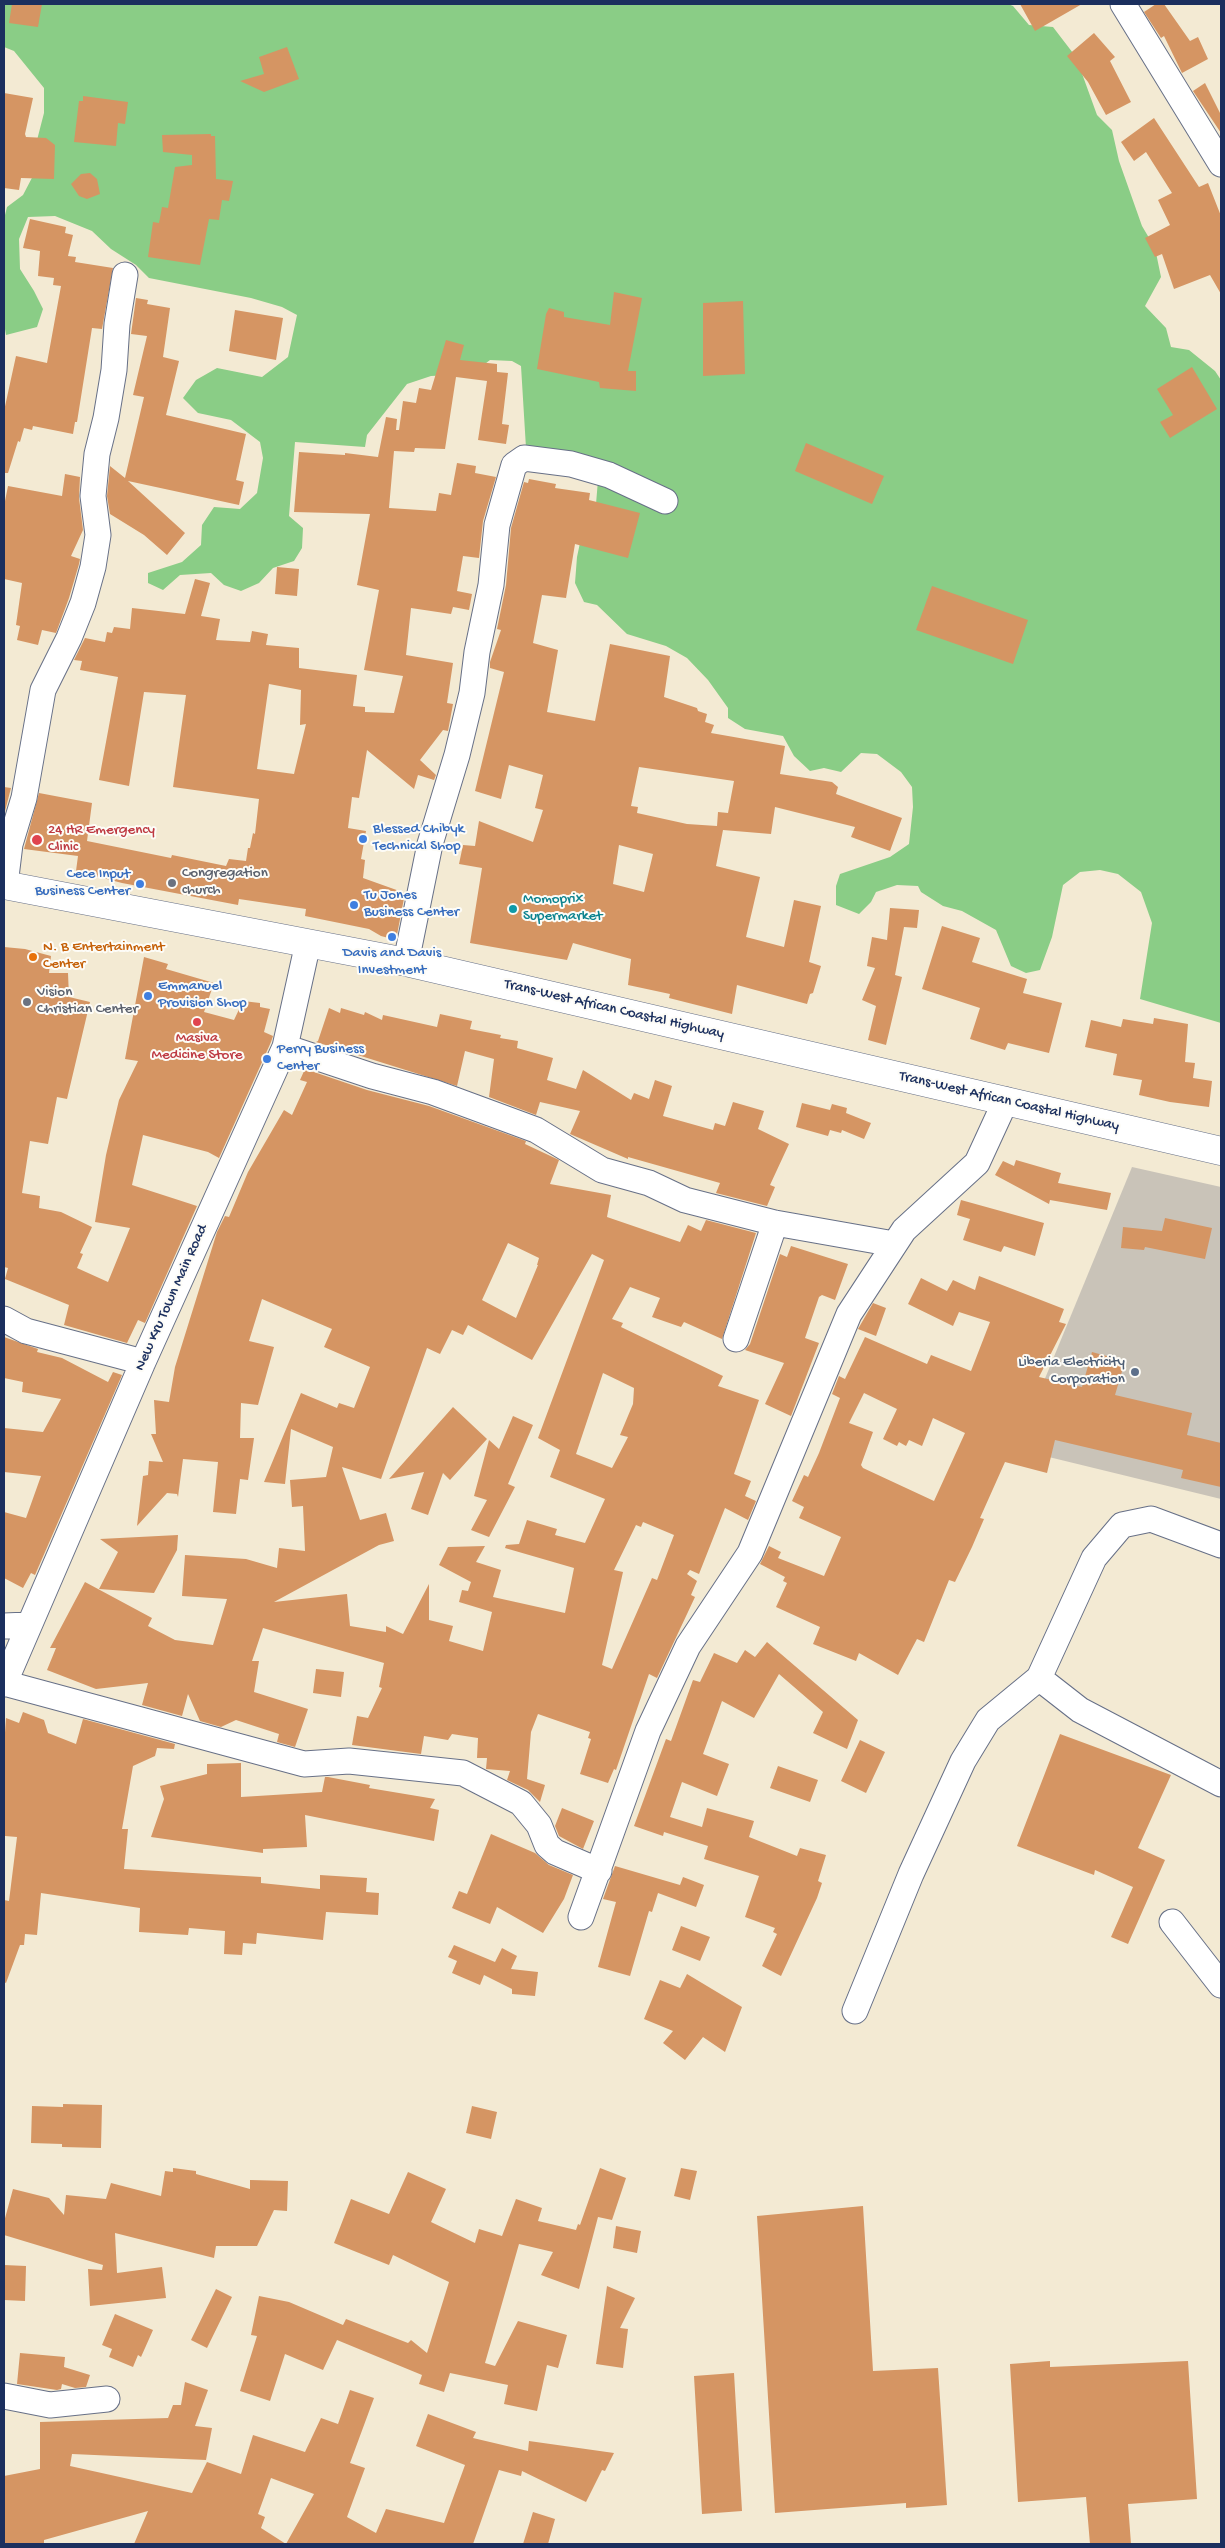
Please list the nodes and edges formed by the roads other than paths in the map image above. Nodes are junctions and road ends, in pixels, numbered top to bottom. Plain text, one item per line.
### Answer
1 (1123, 4) edge
2 (1221, 164) edge
3 (125, 276) dead end
4 (665, 501) dead end
5 (4, 885) edge
6 (308, 943) junction
7 (406, 962) junction
8 (285, 1047) junction
9 (1006, 1100) junction
10 (1221, 1151) edge
11 (774, 1223) junction
12 (894, 1244) junction
13 (4, 1319) edge
14 (736, 1339) dead end
15 (143, 1362) junction
16 (1221, 1545) edge
17 (16, 1626) edge
18 (1039, 1678) junction
19 (4, 1683) edge
20 (1221, 1784) edge
21 (599, 1871) junction
22 (581, 1917) dead end
23 (1172, 1922) dead end
24 (1221, 1985) edge
25 (855, 2011) dead end
26 (4, 2396) edge
27 (107, 2399) dead end

1 - 2 street
3 - 5 street
4 - 7 street
5 - 6 highway, Trans-West African Coastal Highway
6 - 7 highway, Trans-West African Coastal Highway
6 - 8 street, New Kru Town Main Road
7 - 9 highway, Trans-West African Coastal Highway
8 - 11 street
8 - 15 street, New Kru Town Main Road
9 - 10 highway, Trans-West African Coastal Highway
9 - 12 street
11 - 12 street
11 - 14 street
12 - 21 street
13 - 15 street
15 - 17 street, New Kru Town Main Road
16 - 18 street
17 - 19 street, New Kru Town Main Road
18 - 20 street
18 - 25 street
19 - 21 street
21 - 22 street
23 - 24 street
26 - 27 street

